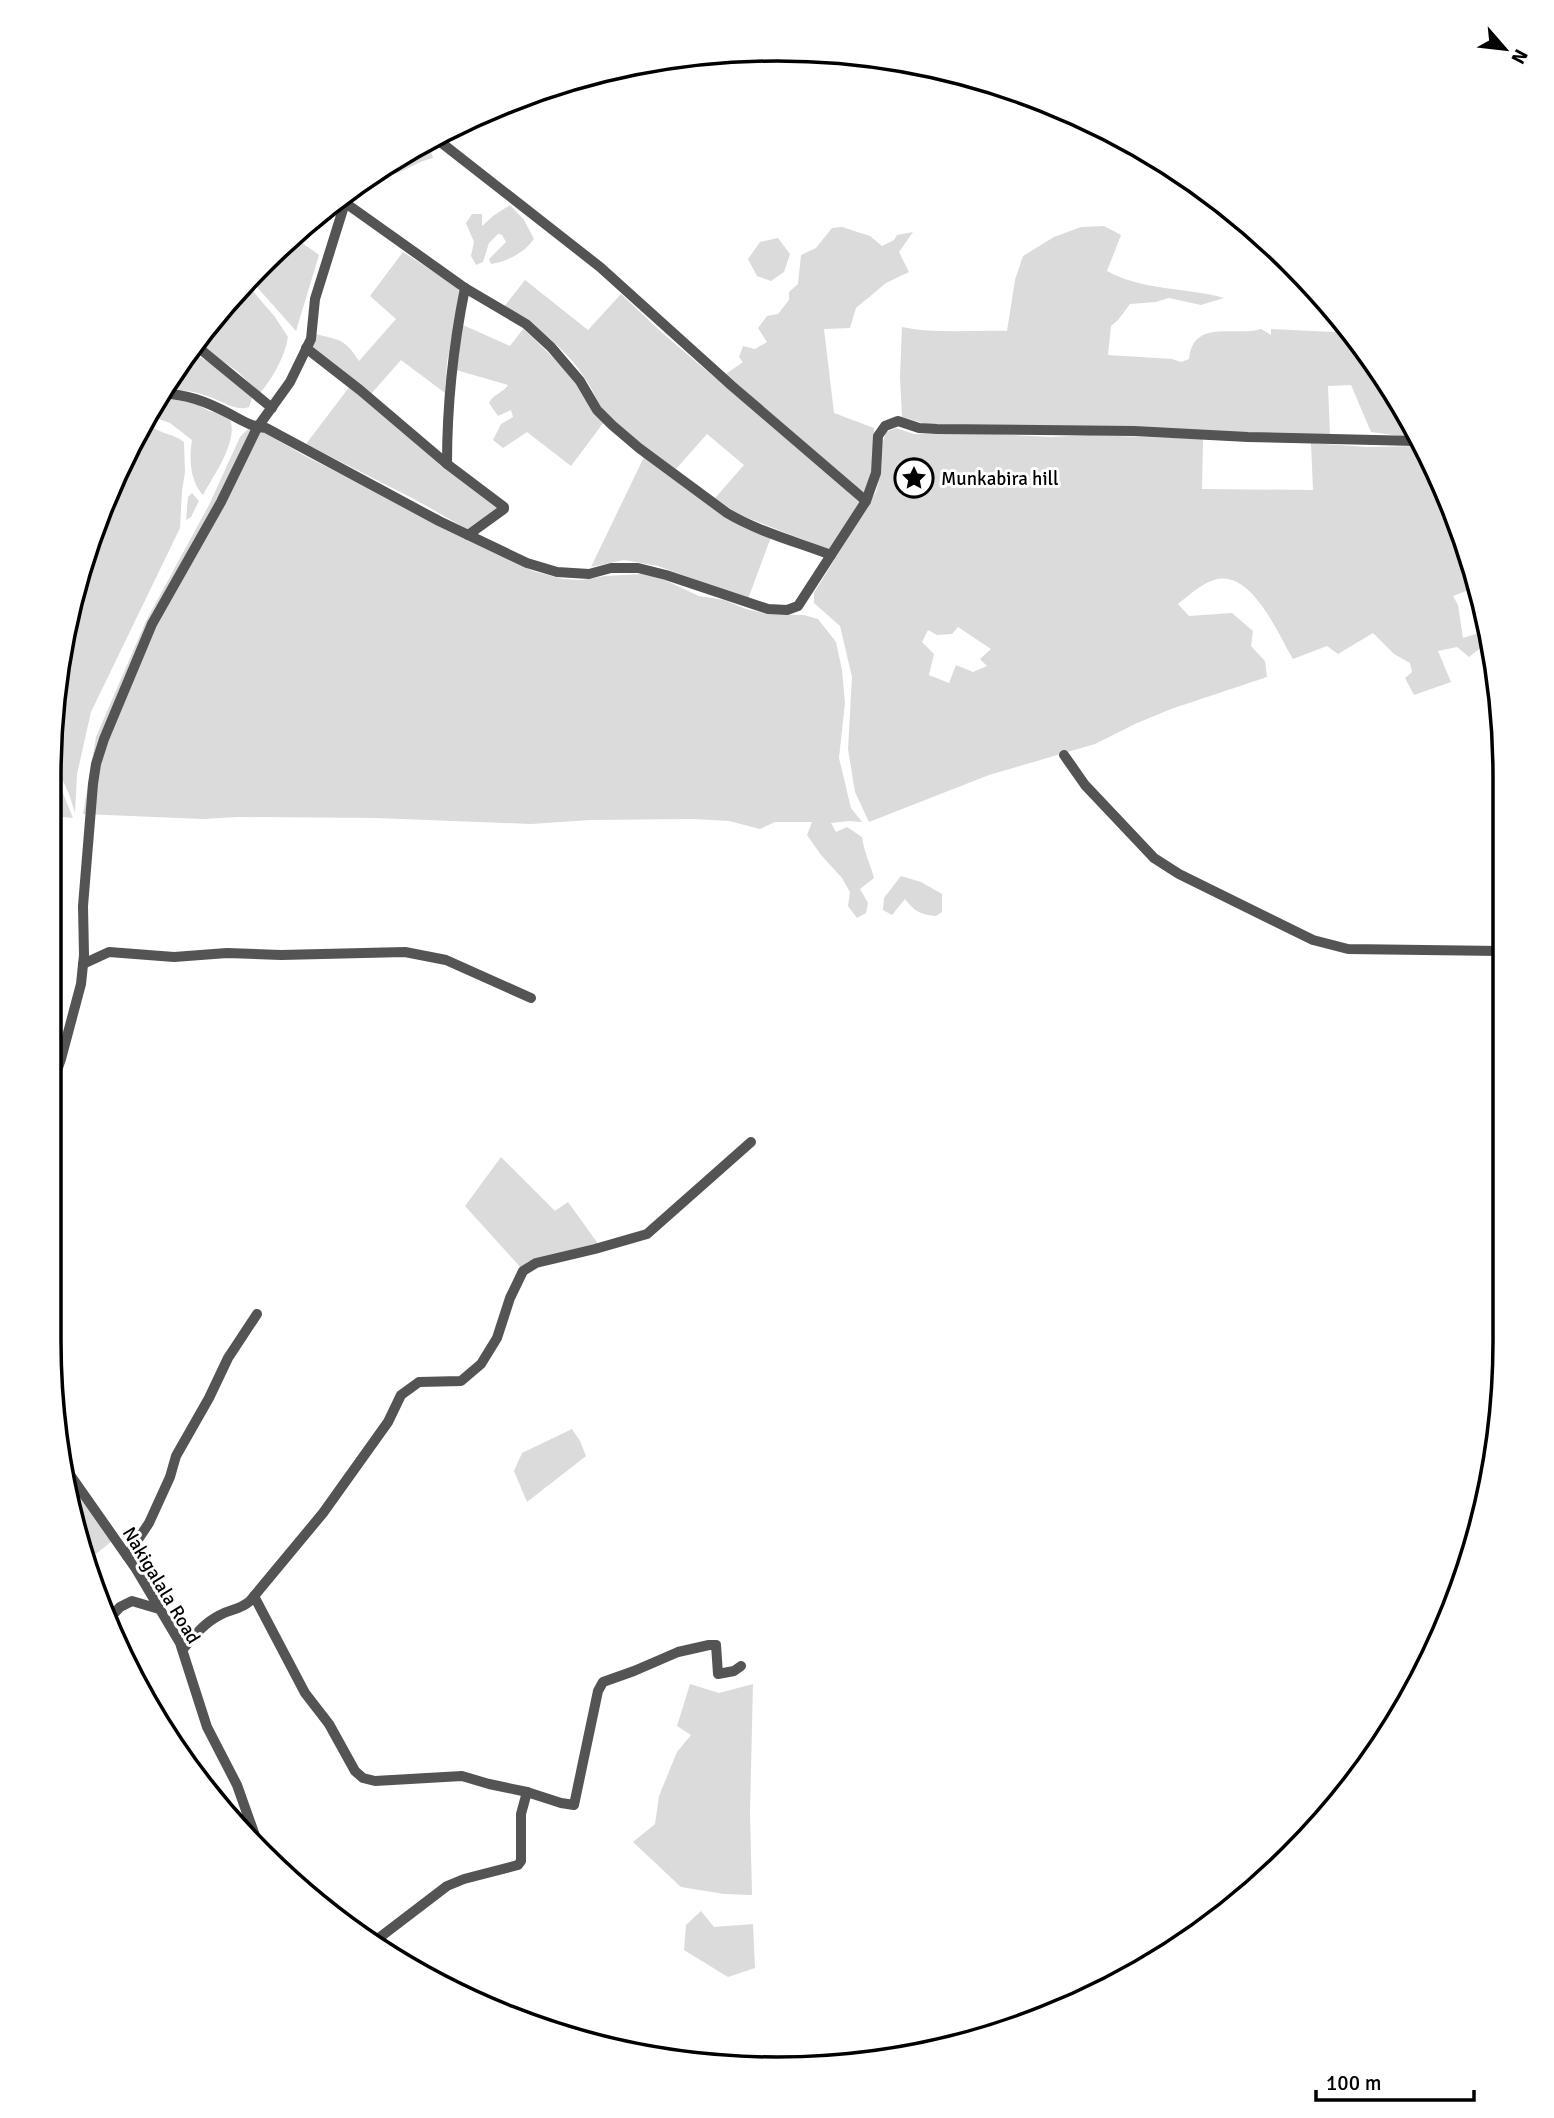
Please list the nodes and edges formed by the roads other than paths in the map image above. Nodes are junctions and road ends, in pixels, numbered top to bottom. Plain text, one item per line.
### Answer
1 (443, 144) edge
2 (348, 204) edge
3 (339, 211) edge
4 (465, 288) junction
5 (306, 348) junction
6 (202, 351) edge
7 (173, 394) edge
8 (272, 408) junction
9 (257, 428) junction
10 (1409, 441) edge
11 (447, 464) junction
12 (866, 501) junction
13 (468, 534) junction
14 (831, 555) junction
15 (1064, 755) dead end
16 (1493, 951) edge
17 (83, 964) junction
18 (531, 998) dead end
19 (61, 1052) edge
20 (751, 1142) dead end
21 (257, 1314) dead end
22 (75, 1482) edge
23 (127, 1556) junction
24 (142, 1580) junction
25 (254, 1596) junction
26 (132, 1601) junction
27 (159, 1609) junction
28 (115, 1612) edge
29 (183, 1649) junction
30 (741, 1666) dead end
31 (527, 1792) junction
32 (252, 1827) edge
33 (380, 1937) edge

1 - 12 street
2 - 4 street
3 - 5 street
4 - 11 street
4 - 14 street
5 - 8 street
5 - 11 street
6 - 8 street
7 - 9 street
8 - 9 street
9 - 13 street
9 - 17 street
10 - 12 street
11 - 13 street
12 - 14 street
13 - 14 street
15 - 16 street
17 - 18 street
17 - 19 street
20 - 25 street
21 - 23 street
22 - 23 street, Nakigalala Road
23 - 24 street, Nakigalala Road
24 - 26 street
24 - 27 street, Nakigalala Road
25 - 29 street
25 - 31 street
26 - 27 street
26 - 28 street
27 - 29 street, Nakigalala Road
29 - 32 street, Nakigalala Road
30 - 31 street
31 - 33 street

